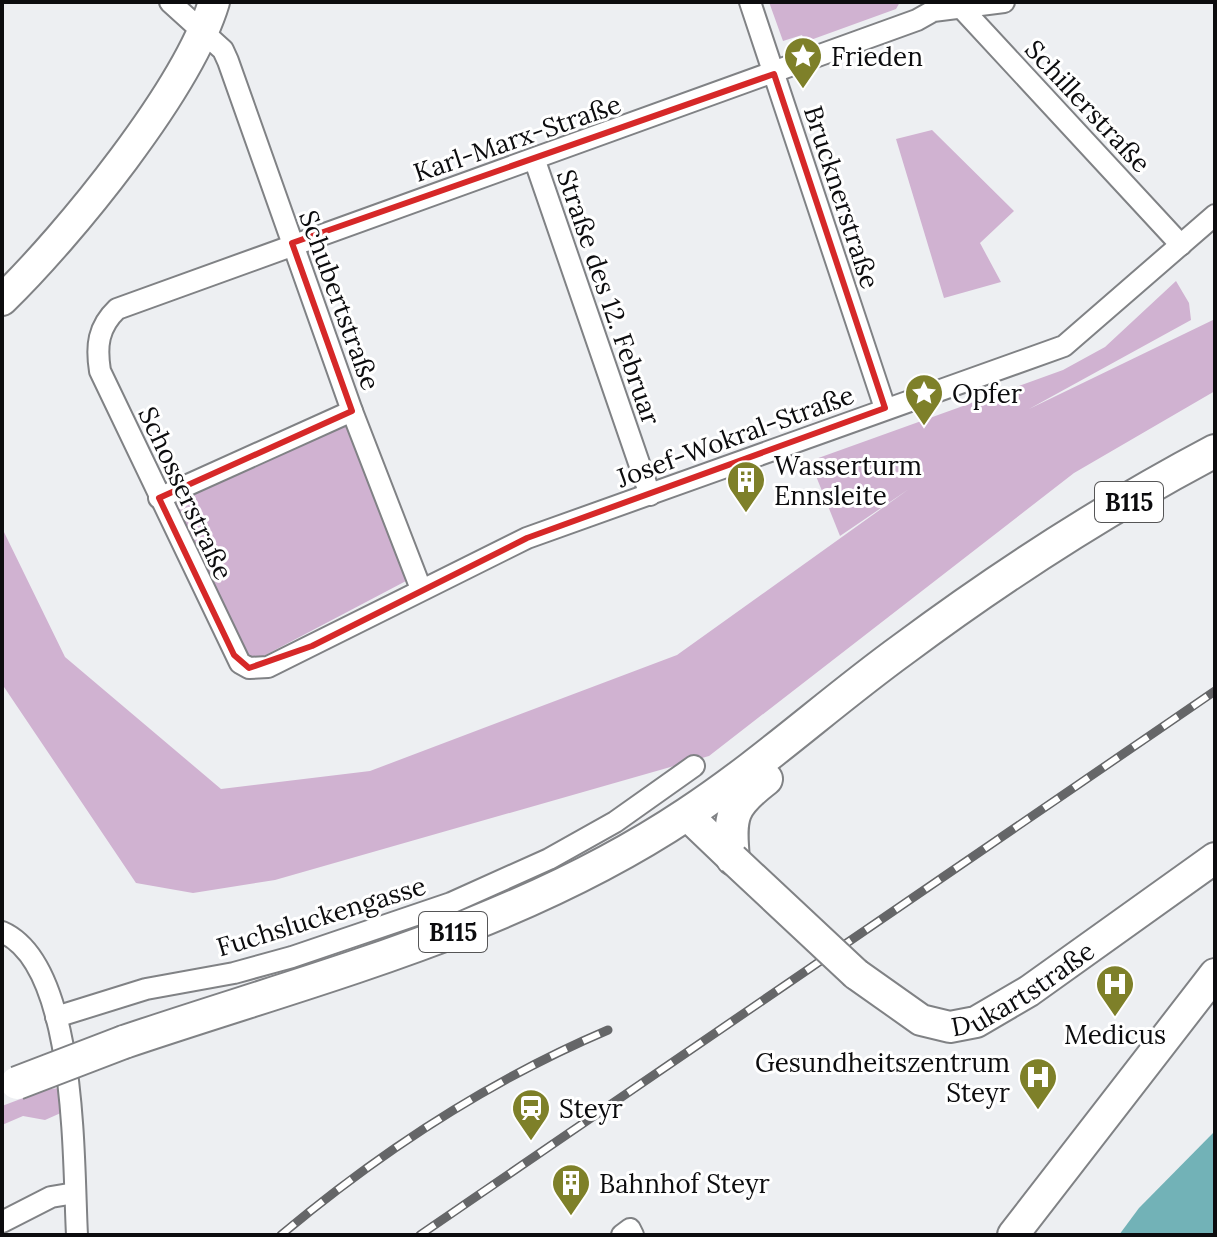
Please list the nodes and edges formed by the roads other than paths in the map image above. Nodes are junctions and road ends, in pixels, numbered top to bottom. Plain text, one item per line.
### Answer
1 (170, 2) edge
2 (214, 2) edge
3 (750, 2) edge
4 (1004, 2) edge
5 (958, 5) edge
6 (205, 33) junction
7 (774, 74) junction
8 (535, 161) junction
9 (1215, 215) edge
10 (292, 243) junction
11 (1181, 245) junction
12 (2, 300) edge
13 (100, 332) joint
14 (885, 408) junction
15 (352, 411) junction
16 (1215, 451) edge
17 (650, 495) junction
18 (159, 498) junction
19 (421, 589) junction
20 (249, 668) joint
21 (821, 714) junction
22 (694, 766) dead end
23 (687, 815) junction
24 (1215, 858) edge
25 (733, 859) junction
26 (2, 932) edge
27 (1215, 974) edge
28 (56, 1017) junction
29 (9, 1086) edge
30 (75, 1193) junction
31 (2, 1222) edge
32 (77, 1235) edge
33 (622, 1235) edge
34 (633, 1235) edge
35 (1013, 1235) edge

1 - 6 street, Schubertstraße
2 - 6 street
3 - 7 street, Brucknerstraße
4 - 5 street, Karl-Marx-Straße
5 - 7 street, Karl-Marx-Straße
5 - 11 street, Schillerstraße
6 - 10 street, Schubertstraße
6 - 12 street
7 - 8 street, Karl-Marx-Straße
7 - 14 street, Brucknerstraße
8 - 10 street, Karl-Marx-Straße
8 - 17 street, Straße des 12. Februar
9 - 11 street, Josef-Wokral-Straße
10 - 13 street, Karl-Marx-Straße
10 - 15 street, Schubertstraße
11 - 14 street, Josef-Wokral-Straße
13 - 18 street, Schosserstraße
14 - 17 street, Josef-Wokral-Straße
15 - 18 street
15 - 19 street, Schubertstraße
16 - 21 main road, B115
17 - 19 street, Josef-Wokral-Straße
18 - 20 street, Schosserstraße
19 - 20 street, Josef-Wokral-Straße
21 - 23 main road, B115
21 - 25 main road
22 - 28 street, Fuchsluckengasse
23 - 25 street, Dukartstraße
23 - 29 main road, B115, bridge
24 - 25 street, Dukartstraße, bridge
26 - 28 street
27 - 35 street
28 - 30 street
30 - 31 street
30 - 32 street
33 - 34 street

